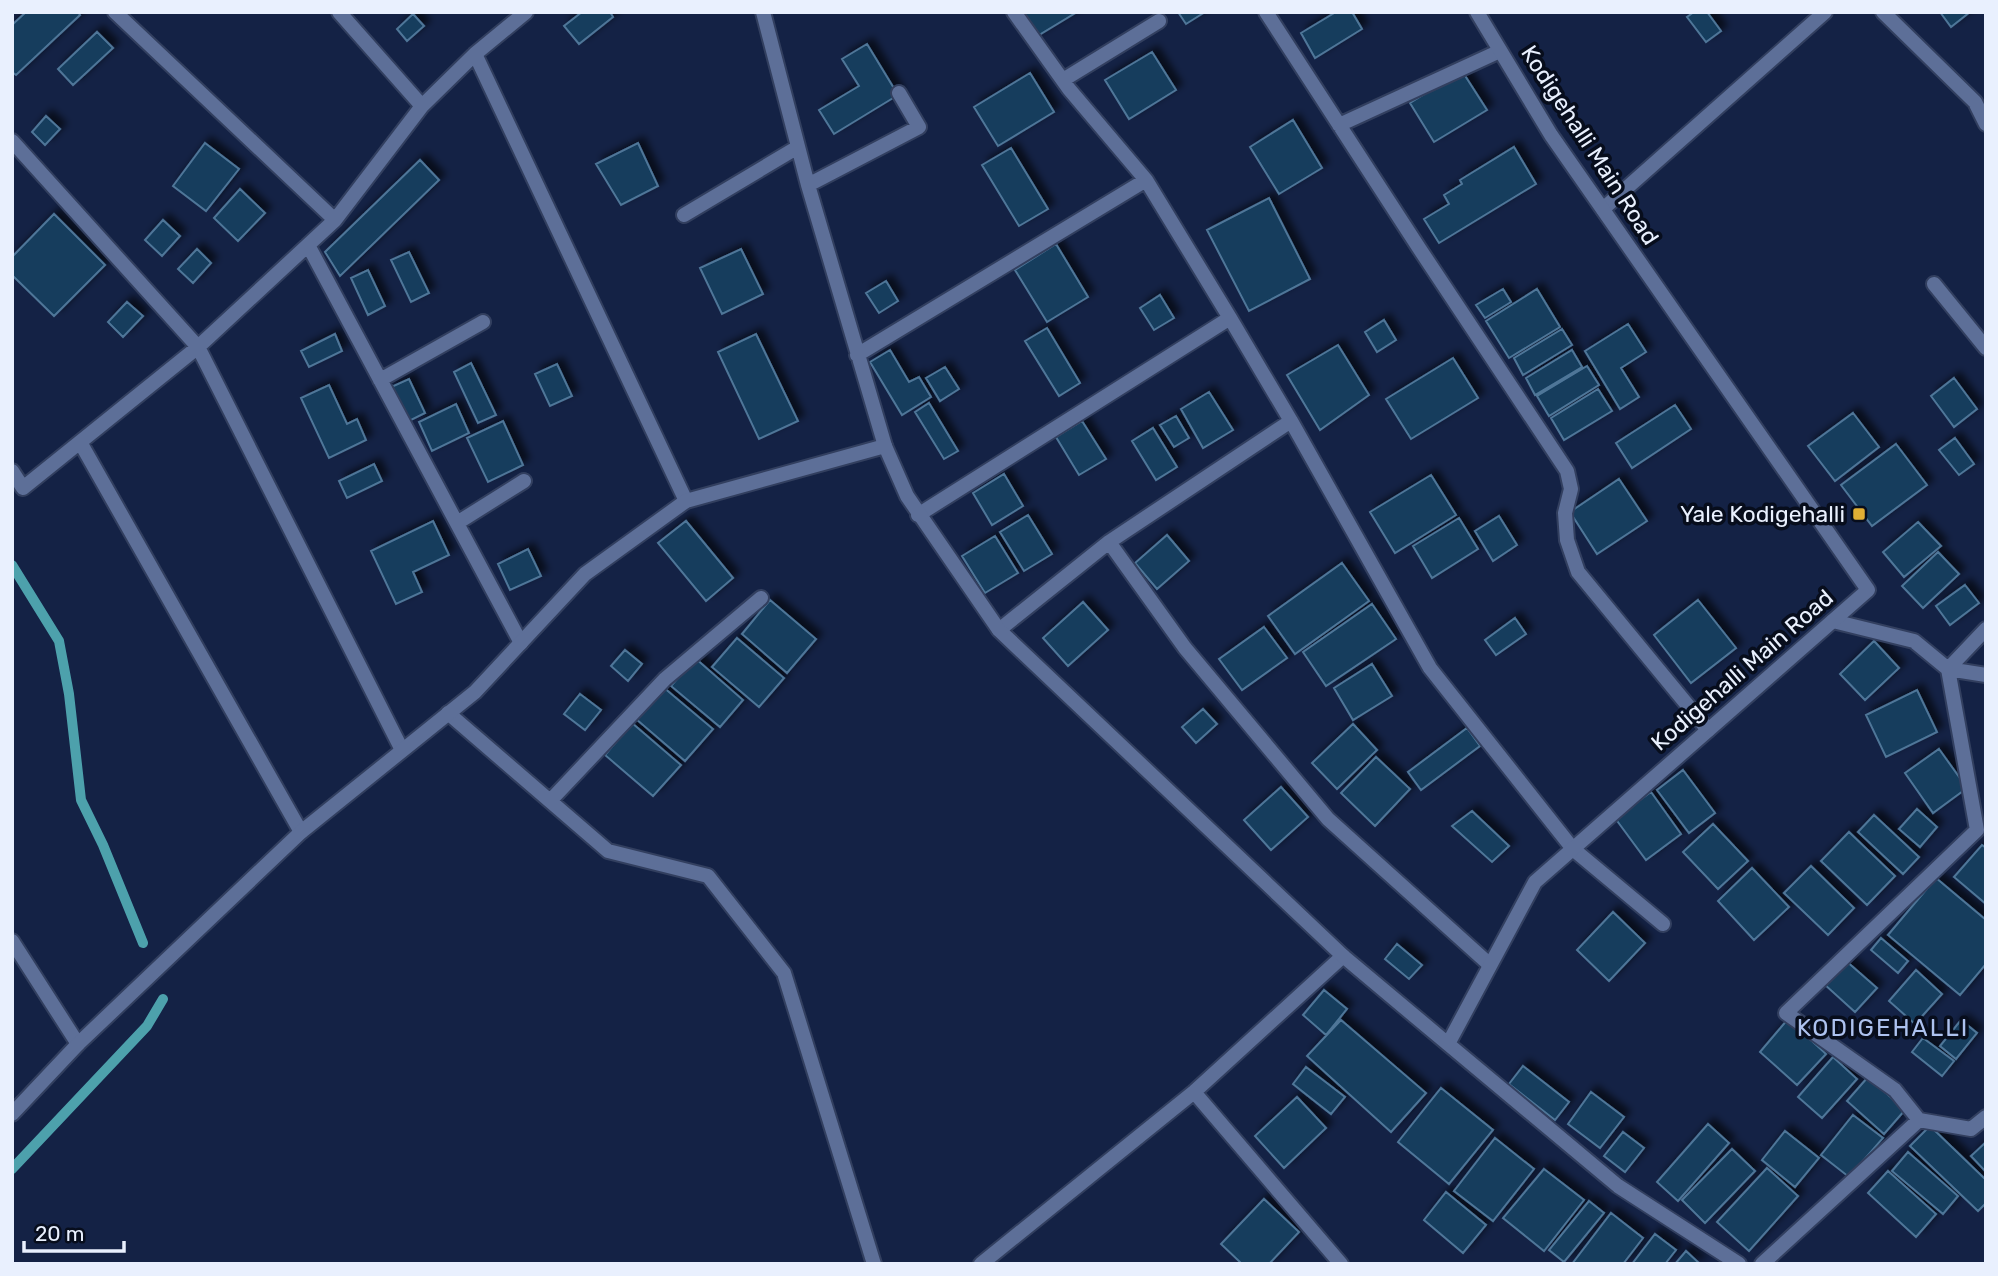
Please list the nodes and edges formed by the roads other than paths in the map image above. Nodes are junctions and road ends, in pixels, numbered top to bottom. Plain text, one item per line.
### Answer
1 (115, 12) edge
2 (339, 12) edge
3 (526, 12) edge
4 (763, 12) edge
5 (1014, 12) edge
6 (1266, 12) edge
7 (1478, 12) edge
8 (1825, 12) edge
9 (1883, 12) edge
10 (1158, 21) dead end
11 (1500, 51) junction
12 (475, 54) junction
13 (1063, 80) junction
14 (899, 93) dead end
15 (1980, 98) edge
16 (422, 106) junction
17 (1986, 124) edge
18 (1339, 125) junction
19 (12, 141) edge
20 (798, 148) junction
21 (1146, 180) junction
22 (808, 185) junction
23 (1603, 209) junction
24 (684, 215) dead end
25 (335, 220) junction
26 (308, 245) junction
27 (1934, 284) dead end
28 (1230, 318) junction
29 (483, 322) dead end
30 (198, 347) junction
31 (1986, 348) edge
32 (857, 355) junction
33 (380, 380) junction
34 (1291, 421) junction
35 (80, 442) junction
36 (885, 446) junction
37 (12, 471) edge
38 (524, 481) dead end
39 (686, 501) junction
40 (918, 514) junction
41 (457, 523) junction
42 (1109, 542) junction
43 (761, 598) dead end
44 (1833, 621) junction
45 (1986, 629) edge
46 (999, 630) junction
47 (521, 643) junction
48 (1948, 669) junction
49 (1986, 675) edge
50 (449, 713) junction
51 (1708, 730) junction
52 (402, 750) junction
53 (550, 801) junction
54 (302, 832) junction
55 (1982, 832) edge
56 (1573, 849) junction
57 (1663, 924) dead end
58 (12, 942) edge
59 (1343, 956) junction
60 (1490, 965) junction
61 (78, 1044) junction
62 (1448, 1044) junction
63 (1194, 1092) junction
64 (12, 1114) edge
65 (1986, 1117) edge
66 (1919, 1120) junction
67 (874, 1264) edge
68 (981, 1264) edge
69 (1341, 1264) edge
70 (1739, 1264) edge
71 (1762, 1264) edge

1 - 25 street
2 - 16 street
3 - 12 street
4 - 20 street
5 - 13 street
6 - 18 street
7 - 11 street, Kodigehalli Main Road
8 - 23 street
9 - 15 street
10 - 13 street
11 - 18 street
11 - 23 street, Kodigehalli Main Road
12 - 16 street
12 - 39 street
13 - 21 street
14 - 22 street
15 - 17 street
16 - 25 street
18 - 51 street
19 - 30 street
20 - 22 street
20 - 24 street
21 - 28 street
21 - 32 street
22 - 32 street
23 - 44 street, Kodigehalli Main Road
25 - 26 street
26 - 30 street
26 - 33 street
27 - 31 street
28 - 34 street
28 - 40 street
29 - 33 street
30 - 35 street
30 - 52 street
32 - 36 street
33 - 41 street
34 - 42 street
34 - 56 street
35 - 37 street
35 - 54 street
36 - 39 street
36 - 40 street
38 - 41 street
39 - 47 street
40 - 46 street
41 - 47 street
42 - 46 street
42 - 60 street
43 - 53 street
44 - 48 street
44 - 51 street, Kodigehalli Main Road
45 - 48 street
46 - 59 street
47 - 50 street
48 - 49 street
48 - 55 street
50 - 52 street
50 - 53 street
51 - 56 street, Kodigehalli Main Road
52 - 54 street
53 - 67 street
54 - 61 street
55 - 66 street
56 - 57 street
56 - 60 street, Kodigehalli Main Road
58 - 61 street
59 - 62 street
59 - 63 street
60 - 62 street, Kodigehalli Main Road
61 - 64 street
62 - 70 street
63 - 68 street
63 - 69 street
65 - 66 street
66 - 71 street

